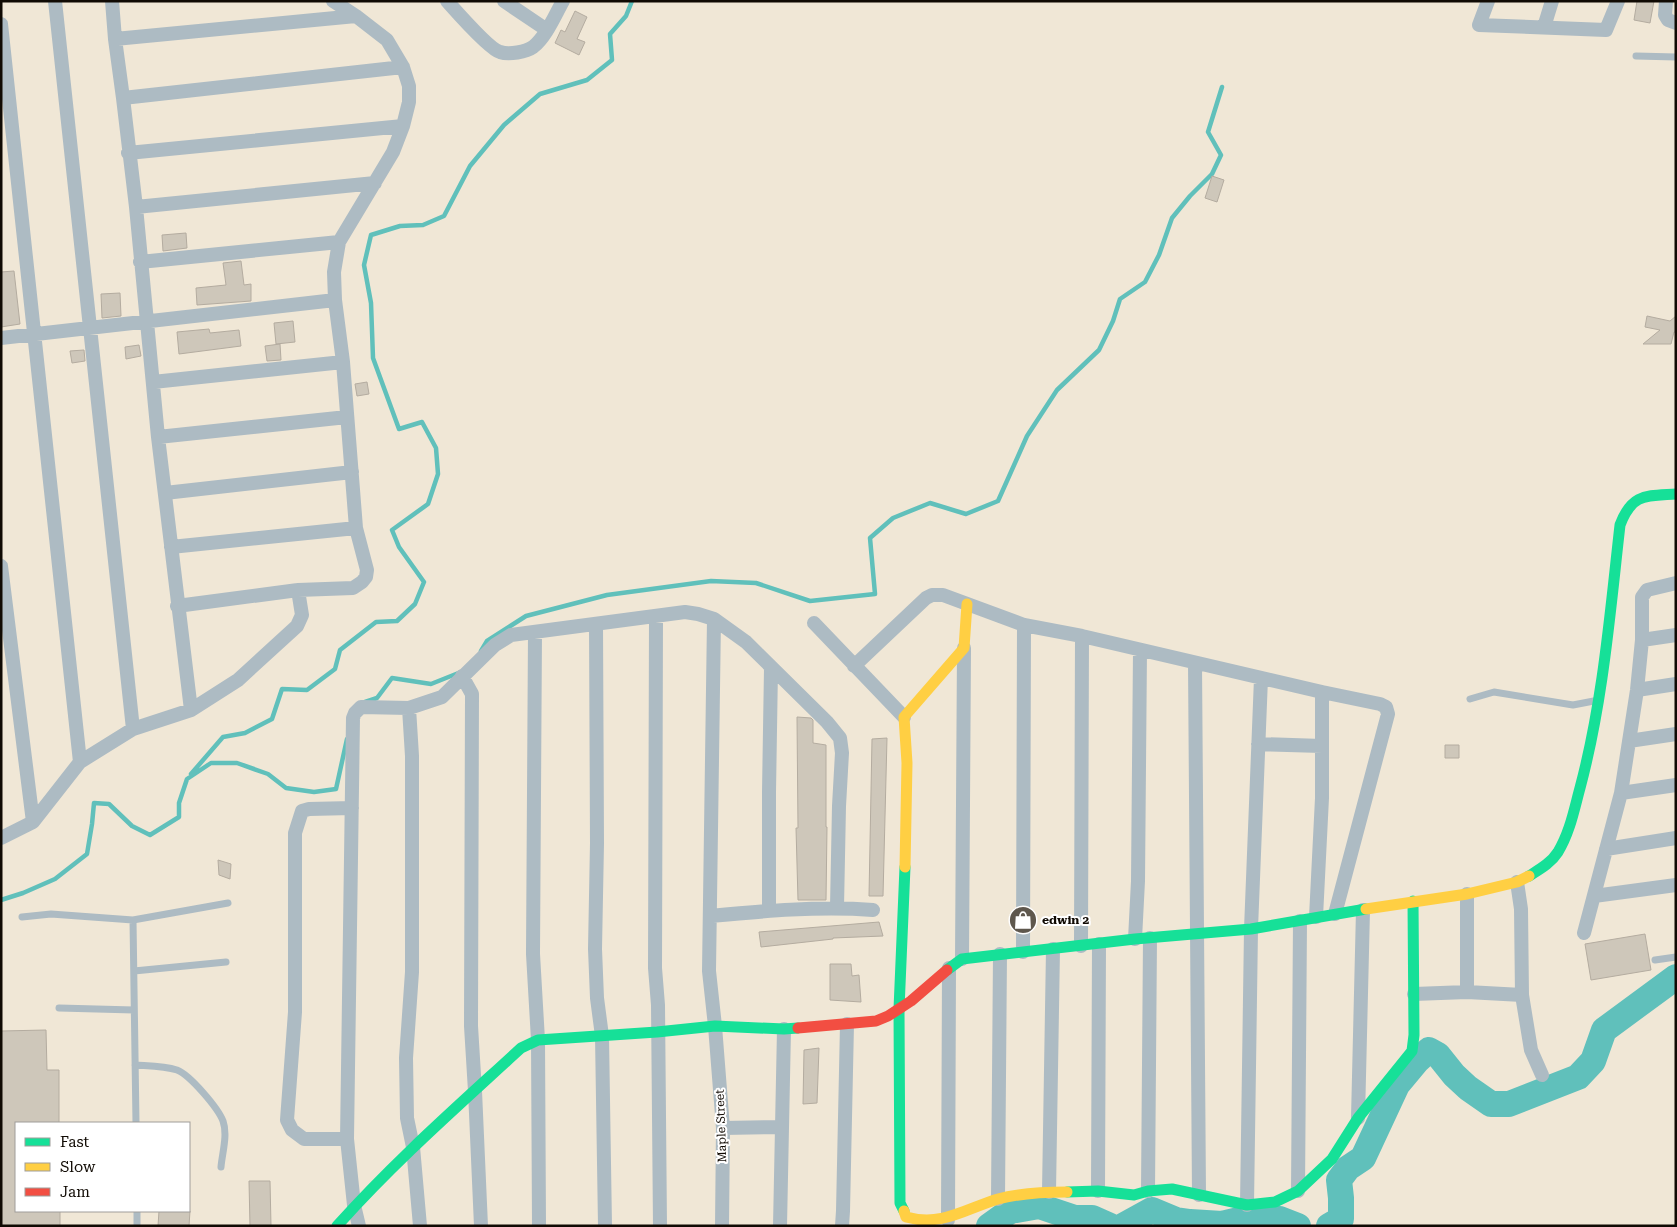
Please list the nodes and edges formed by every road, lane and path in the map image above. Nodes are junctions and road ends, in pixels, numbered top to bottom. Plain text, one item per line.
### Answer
1 (55, 1) edge
2 (112, 1) edge
3 (333, 1) edge
4 (447, 1) edge
5 (504, 1) edge
6 (563, 1) edge
7 (1488, 1) edge
8 (1552, 1) edge
9 (1618, 1) edge
10 (1666, 1) edge
11 (356, 16) junction
12 (1676, 23) edge
13 (1, 24) edge
14 (1544, 27) junction
15 (547, 30) junction
16 (115, 39) junction
17 (1636, 56) dead end
18 (1676, 57) edge
19 (403, 67) junction
20 (123, 98) junction
21 (403, 126) junction
22 (128, 153) junction
23 (375, 183) junction
24 (136, 207) junction
25 (339, 242) junction
26 (140, 262) junction
27 (335, 300) junction
28 (147, 321) junction
29 (90, 327) junction
30 (35, 334) junction
31 (1, 338) edge
32 (343, 362) junction
33 (153, 382) junction
34 (347, 417) junction
35 (158, 437) junction
36 (352, 472) junction
37 (164, 493) junction
38 (1676, 494) edge
39 (356, 528) junction
40 (171, 547) junction
41 (1, 566) edge
42 (1676, 583) edge
43 (298, 590) junction
44 (4, 603) edge
45 (967, 604) junction
46 (177, 606) junction
47 (656, 617) junction
48 (714, 619) junction
49 (814, 623) dead end
50 (596, 624) junction
51 (1024, 625) junction
52 (535, 632) junction
53 (1676, 635) edge
54 (1082, 636) junction
55 (1642, 640) junction
56 (964, 648) junction
57 (1140, 650) junction
58 (1195, 663) junction
59 (854, 666) junction
60 (771, 668) junction
61 (462, 676) junction
62 (1260, 678) junction
63 (1676, 684) edge
64 (1637, 690) junction
65 (1322, 692) junction
66 (1470, 699) dead end
67 (1600, 700) junction
68 (409, 708) junction
69 (190, 710) junction
70 (904, 717) junction
71 (134, 729) junction
72 (1676, 734) edge
73 (1629, 741) junction
74 (1258, 744) junction
75 (1322, 746) junction
76 (80, 762) junction
77 (1676, 785) edge
78 (1621, 793) junction
79 (352, 808) junction
80 (33, 822) junction
81 (1, 838) edge
82 (1676, 838) edge
83 (1606, 849) junction
84 (1517, 882) junction
85 (1676, 885) edge
86 (1468, 894) junction
87 (1594, 896) junction
88 (1412, 901) junction
89 (228, 903) dead end
90 (837, 907) junction
91 (770, 910) junction
92 (873, 910) dead end
93 (1363, 910) junction
94 (1335, 914) junction
95 (710, 916) junction
96 (22, 917) dead end
97 (1316, 917) junction
98 (133, 920) junction
99 (1300, 921) junction
100 (1251, 929) junction
101 (1198, 932) junction
102 (1584, 933) dead end
103 (1150, 938) junction
104 (1135, 939) junction
105 (1099, 944) junction
106 (1081, 946) junction
107 (1053, 950) junction
108 (1023, 952) junction
109 (1000, 954) junction
110 (1676, 957) edge
111 (962, 959) junction
112 (1656, 960) dead end
113 (226, 962) dead end
114 (949, 968) junction
115 (134, 972) junction
116 (1467, 992) junction
117 (1414, 994) junction
118 (1522, 995) junction
119 (59, 1008) dead end
120 (899, 1009) junction
121 (134, 1010) junction
122 (847, 1024) junction
123 (715, 1026) junction
124 (784, 1029) junction
125 (657, 1032) junction
126 (602, 1036) junction
127 (538, 1040) junction
128 (135, 1065) junction
129 (1542, 1075) dead end
130 (476, 1091) junction
131 (1358, 1118) junction
132 (136, 1122) edge
133 (781, 1127) junction
134 (722, 1128) junction
135 (347, 1138) junction
136 (413, 1147) junction
137 (221, 1167) dead end
138 (1148, 1190) junction
139 (1098, 1191) junction
140 (1298, 1191) junction
141 (1049, 1192) junction
142 (1199, 1195) junction
143 (998, 1199) junction
144 (354, 1205) junction
145 (1247, 1205) junction
146 (137, 1212) edge
147 (948, 1220) junction
148 (137, 1226) edge
149 (337, 1226) edge
150 (359, 1226) edge
151 (420, 1226) edge
152 (481, 1226) edge
153 (539, 1226) edge
154 (605, 1226) edge
155 (660, 1226) edge
156 (722, 1226) edge
157 (780, 1226) edge
158 (842, 1226) edge

1 - 29 street
2 - 16 street
3 - 11 street
4 - 15 street
5 - 15 street
6 - 15 street
7 - 14 street
8 - 14 street
9 - 14 street
10 - 12 street
11 - 16 street
11 - 19 street
13 - 30 street
16 - 20 street
17 - 18 lane
19 - 20 street
19 - 21 street
20 - 22 street
21 - 22 street
21 - 23 street
22 - 24 street
23 - 24 street
23 - 25 street
24 - 26 street
25 - 26 street
25 - 27 street
26 - 28 street
27 - 28 street
27 - 32 street
28 - 29 street
28 - 33 street
29 - 30 street
29 - 71 street
30 - 31 street
30 - 76 street
32 - 33 street
32 - 34 street
33 - 35 street
34 - 35 street
34 - 36 street
35 - 37 street
36 - 37 street
36 - 39 street
37 - 40 street
38 - 67 street
39 - 40 street
39 - 43 street
40 - 46 street
41 - 44 street
42 - 55 street
43 - 46 street
43 - 69 street
44 - 80 street
45 - 51 street
45 - 56 street
45 - 59 street
46 - 69 street
47 - 48 street
47 - 50 street
47 - 125 street
48 - 60 street
48 - 95 street, Maple Street
49 - 59 street
50 - 52 street
50 - 126 street
51 - 54 street
51 - 108 street
52 - 61 street
52 - 127 street
53 - 55 street
54 - 57 street
54 - 106 street
55 - 64 street
56 - 70 street
56 - 111 street
57 - 58 street
57 - 104 street
58 - 62 street
58 - 101 street
59 - 70 street
60 - 90 street
60 - 91 street
61 - 68 street
61 - 130 street
62 - 65 street
62 - 74 street
63 - 64 street
64 - 73 street
65 - 75 street
65 - 94 street
66 - 67 lane
67 - 84 street
68 - 79 street
68 - 136 street
69 - 71 street
70 - 120 street
71 - 76 street
72 - 73 street
73 - 78 street
74 - 75 street
74 - 100 street
75 - 97 street
76 - 80 street
77 - 78 street
78 - 83 street
79 - 135 street
79 - 135 street
80 - 81 street
82 - 83 street
83 - 87 street
84 - 86 street
84 - 118 street
85 - 87 street
86 - 88 street
86 - 116 street
87 - 102 street
88 - 93 street
88 - 117 street
89 - 98 lane
90 - 91 street
90 - 92 street
91 - 95 street
93 - 94 street
93 - 131 street
94 - 97 street
95 - 123 street, Maple Street
96 - 98 lane
97 - 99 street
98 - 115 lane
99 - 100 street
99 - 140 street
100 - 101 street
100 - 145 street
101 - 103 street
101 - 142 street
103 - 104 street
103 - 138 street
104 - 105 street
105 - 106 street
105 - 139 street
106 - 107 street
107 - 108 street
107 - 141 street
108 - 109 street
109 - 111 street
109 - 143 street
110 - 112 lane
111 - 114 street
113 - 115 lane
114 - 120 street
114 - 147 street
115 - 121 lane
116 - 117 street
116 - 118 street
117 - 131 street
118 - 129 street
119 - 121 lane
120 - 122 street
120 - 147 street
121 - 128 lane
122 - 124 street
122 - 158 street
123 - 124 street
123 - 125 street
123 - 134 street, Maple Street
124 - 133 street
125 - 126 street
125 - 155 street
126 - 127 street
126 - 154 street
127 - 130 street
127 - 153 street
128 - 132 lane
128 - 137 lane
130 - 136 street
130 - 152 street
131 - 140 street
133 - 134 street
133 - 157 street
134 - 156 street, Maple Street
135 - 144 street
136 - 144 street
136 - 151 street
138 - 139 street
138 - 142 street
139 - 141 street
140 - 145 street
141 - 143 street
142 - 145 street
143 - 147 street
144 - 149 street
144 - 150 street
146 - 148 lane

